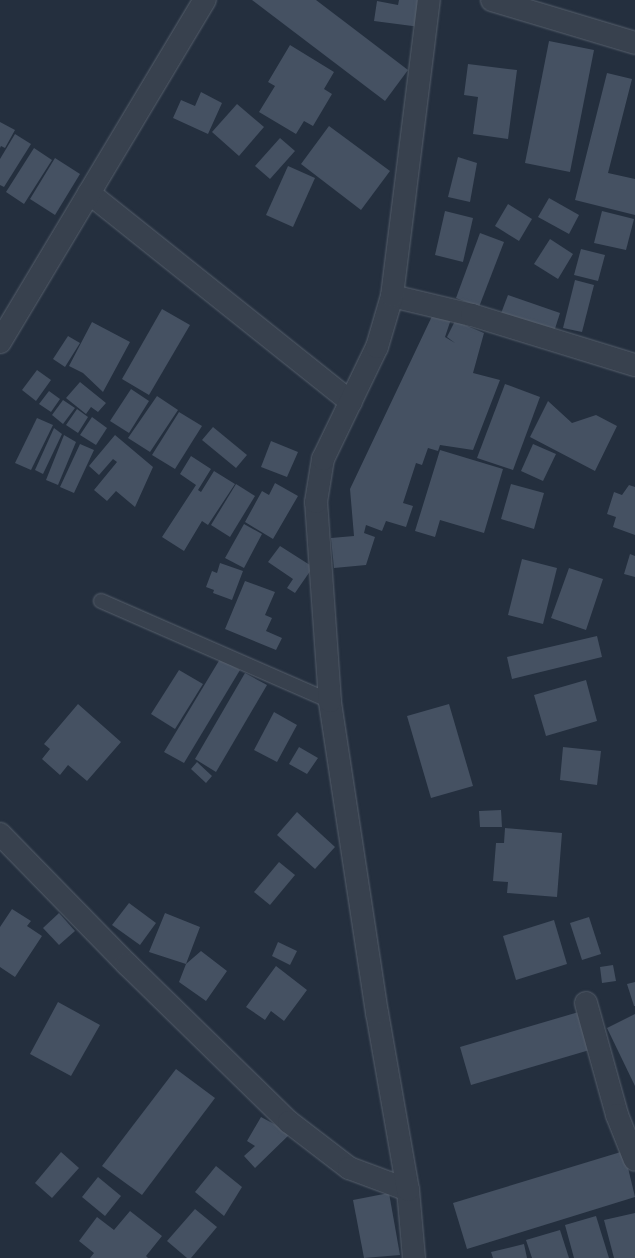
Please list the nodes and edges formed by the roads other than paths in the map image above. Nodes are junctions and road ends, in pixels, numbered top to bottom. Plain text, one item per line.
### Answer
1 (205, 0) edge
2 (429, 0) edge
3 (492, 0) edge
4 (635, 43) edge
5 (89, 193) junction
6 (392, 296) junction
7 (0, 342) edge
8 (635, 365) edge
9 (351, 402) junction
10 (102, 601) dead end
11 (330, 701) junction
12 (0, 834) edge
13 (586, 1003) dead end
14 (635, 1160) edge
15 (408, 1190) junction
16 (414, 1258) edge

1 - 5 street
2 - 6 street
3 - 4 street
5 - 7 street
5 - 9 street
6 - 8 street
6 - 9 street
9 - 11 street
10 - 11 lane
11 - 15 street
12 - 15 street
13 - 14 street
15 - 16 street

